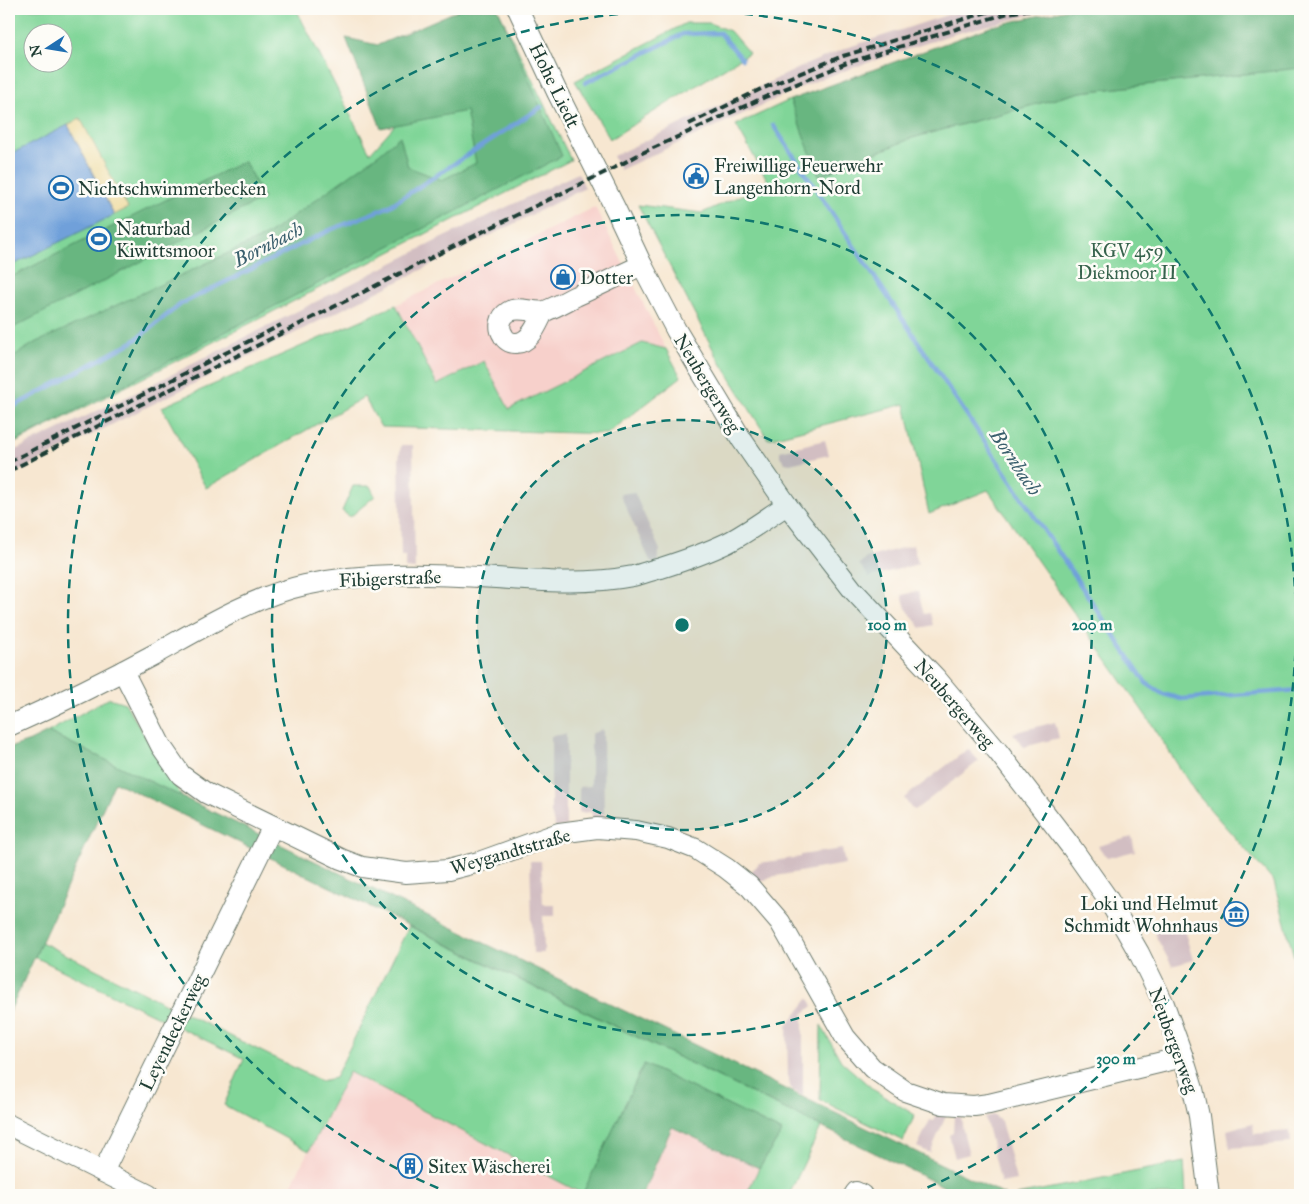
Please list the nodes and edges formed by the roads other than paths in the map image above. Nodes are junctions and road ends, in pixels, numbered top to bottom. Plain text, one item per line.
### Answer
1 (518, 9) edge
2 (592, 162) joint
3 (642, 265) junction
4 (544, 311) dead end
5 (787, 505) junction
6 (123, 671) junction
7 (9, 726) edge
8 (273, 826) junction
9 (1183, 1057) junction
10 (9, 1125) edge
11 (103, 1172) junction
12 (149, 1195) edge
13 (854, 1195) edge
14 (862, 1195) edge
15 (1209, 1195) edge

1 - 2 street, Hohe Liedt
2 - 3 street, Neubergerweg
3 - 4 street
3 - 5 street, Neubergerweg
5 - 6 street, Fibigerstraße
5 - 9 street, Neubergerweg
6 - 7 street, Fibigerstraße
6 - 8 street, Weygandtstraße
8 - 9 street, Weygandtstraße
8 - 11 street, Leyendeckerweg
9 - 15 street, Neubergerweg
10 - 11 street
11 - 12 street
13 - 14 street

